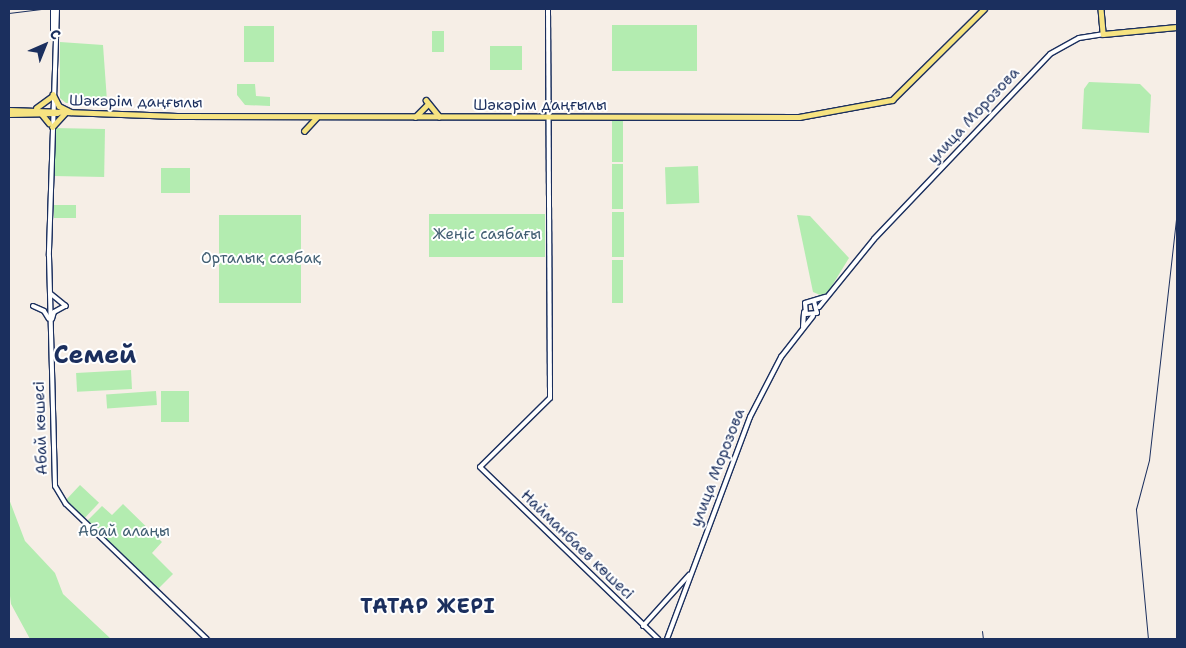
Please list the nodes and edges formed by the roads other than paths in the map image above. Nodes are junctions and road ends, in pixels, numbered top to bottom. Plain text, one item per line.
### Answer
1 (55, 9) edge
2 (548, 9) edge
3 (984, 9) edge
4 (1101, 9) edge
5 (1177, 27) edge
6 (1103, 34) junction
7 (52, 96) junction
8 (34, 109) junction
9 (9, 110) edge
10 (51, 112) junction
11 (41, 113) junction
12 (64, 113) junction
13 (75, 113) junction
14 (9, 114) edge
15 (318, 117) junction
16 (415, 117) junction
17 (443, 118) junction
18 (548, 118) junction
19 (50, 125) junction
20 (304, 131) dead end
21 (49, 292) junction
22 (829, 295) junction
23 (814, 301) junction
24 (33, 306) dead end
25 (819, 307) junction
26 (804, 312) junction
27 (813, 316) junction
28 (50, 324) junction
29 (803, 327) junction
30 (694, 569) junction
31 (643, 626) junction
32 (649, 632) junction
33 (207, 639) edge
34 (650, 639) edge
35 (658, 639) edge
36 (667, 639) edge

1 - 7 main road, Абай көшесі
2 - 18 main road
3 - 18 main road, Шәкәрім даңғылы
4 - 6 main road
5 - 6 main road, улица Морозова
6 - 22 main road, улица Морозова
7 - 8 main road
7 - 10 main road, Абай көшесі
7 - 13 main road
8 - 9 main road, Шәкәрім даңғылы
8 - 10 main road, Шәкәрім даңғылы
10 - 11 main road, Шәкәрім даңғылы
10 - 12 main road, Шәкәрім даңғылы
10 - 19 main road, Абай көшесі
11 - 14 main road, Шәкәрім даңғылы
11 - 19 main road
12 - 13 main road, Шәкәрім даңғылы
12 - 19 main road
13 - 15 main road, Шәкәрім даңғылы
15 - 16 main road, Шәкәрім даңғылы
15 - 20 main road
16 - 17 main road, Шәкәрім даңғылы
16 - 17 main road
17 - 18 main road, Шәкәрім даңғылы
18 - 31 main road, Найманбаев көшесі
19 - 21 main road, Абай көшесі
21 - 28 main road, Абай көшесі
21 - 28 main road
22 - 23 main road, улица Морозова
22 - 25 main road, улица Морозова
23 - 25 main road
23 - 26 main road
24 - 28 main road
25 - 27 main road, улица Морозова
26 - 27 main road
26 - 29 main road
27 - 29 main road, улица Морозова
28 - 33 main road, Абай көшесі
29 - 30 main road, улица Морозова
30 - 31 main road
30 - 36 main road, улица Морозова
31 - 32 main road, Найманбаев көшесі
32 - 34 main road
32 - 35 main road, Найманбаев көшесі

